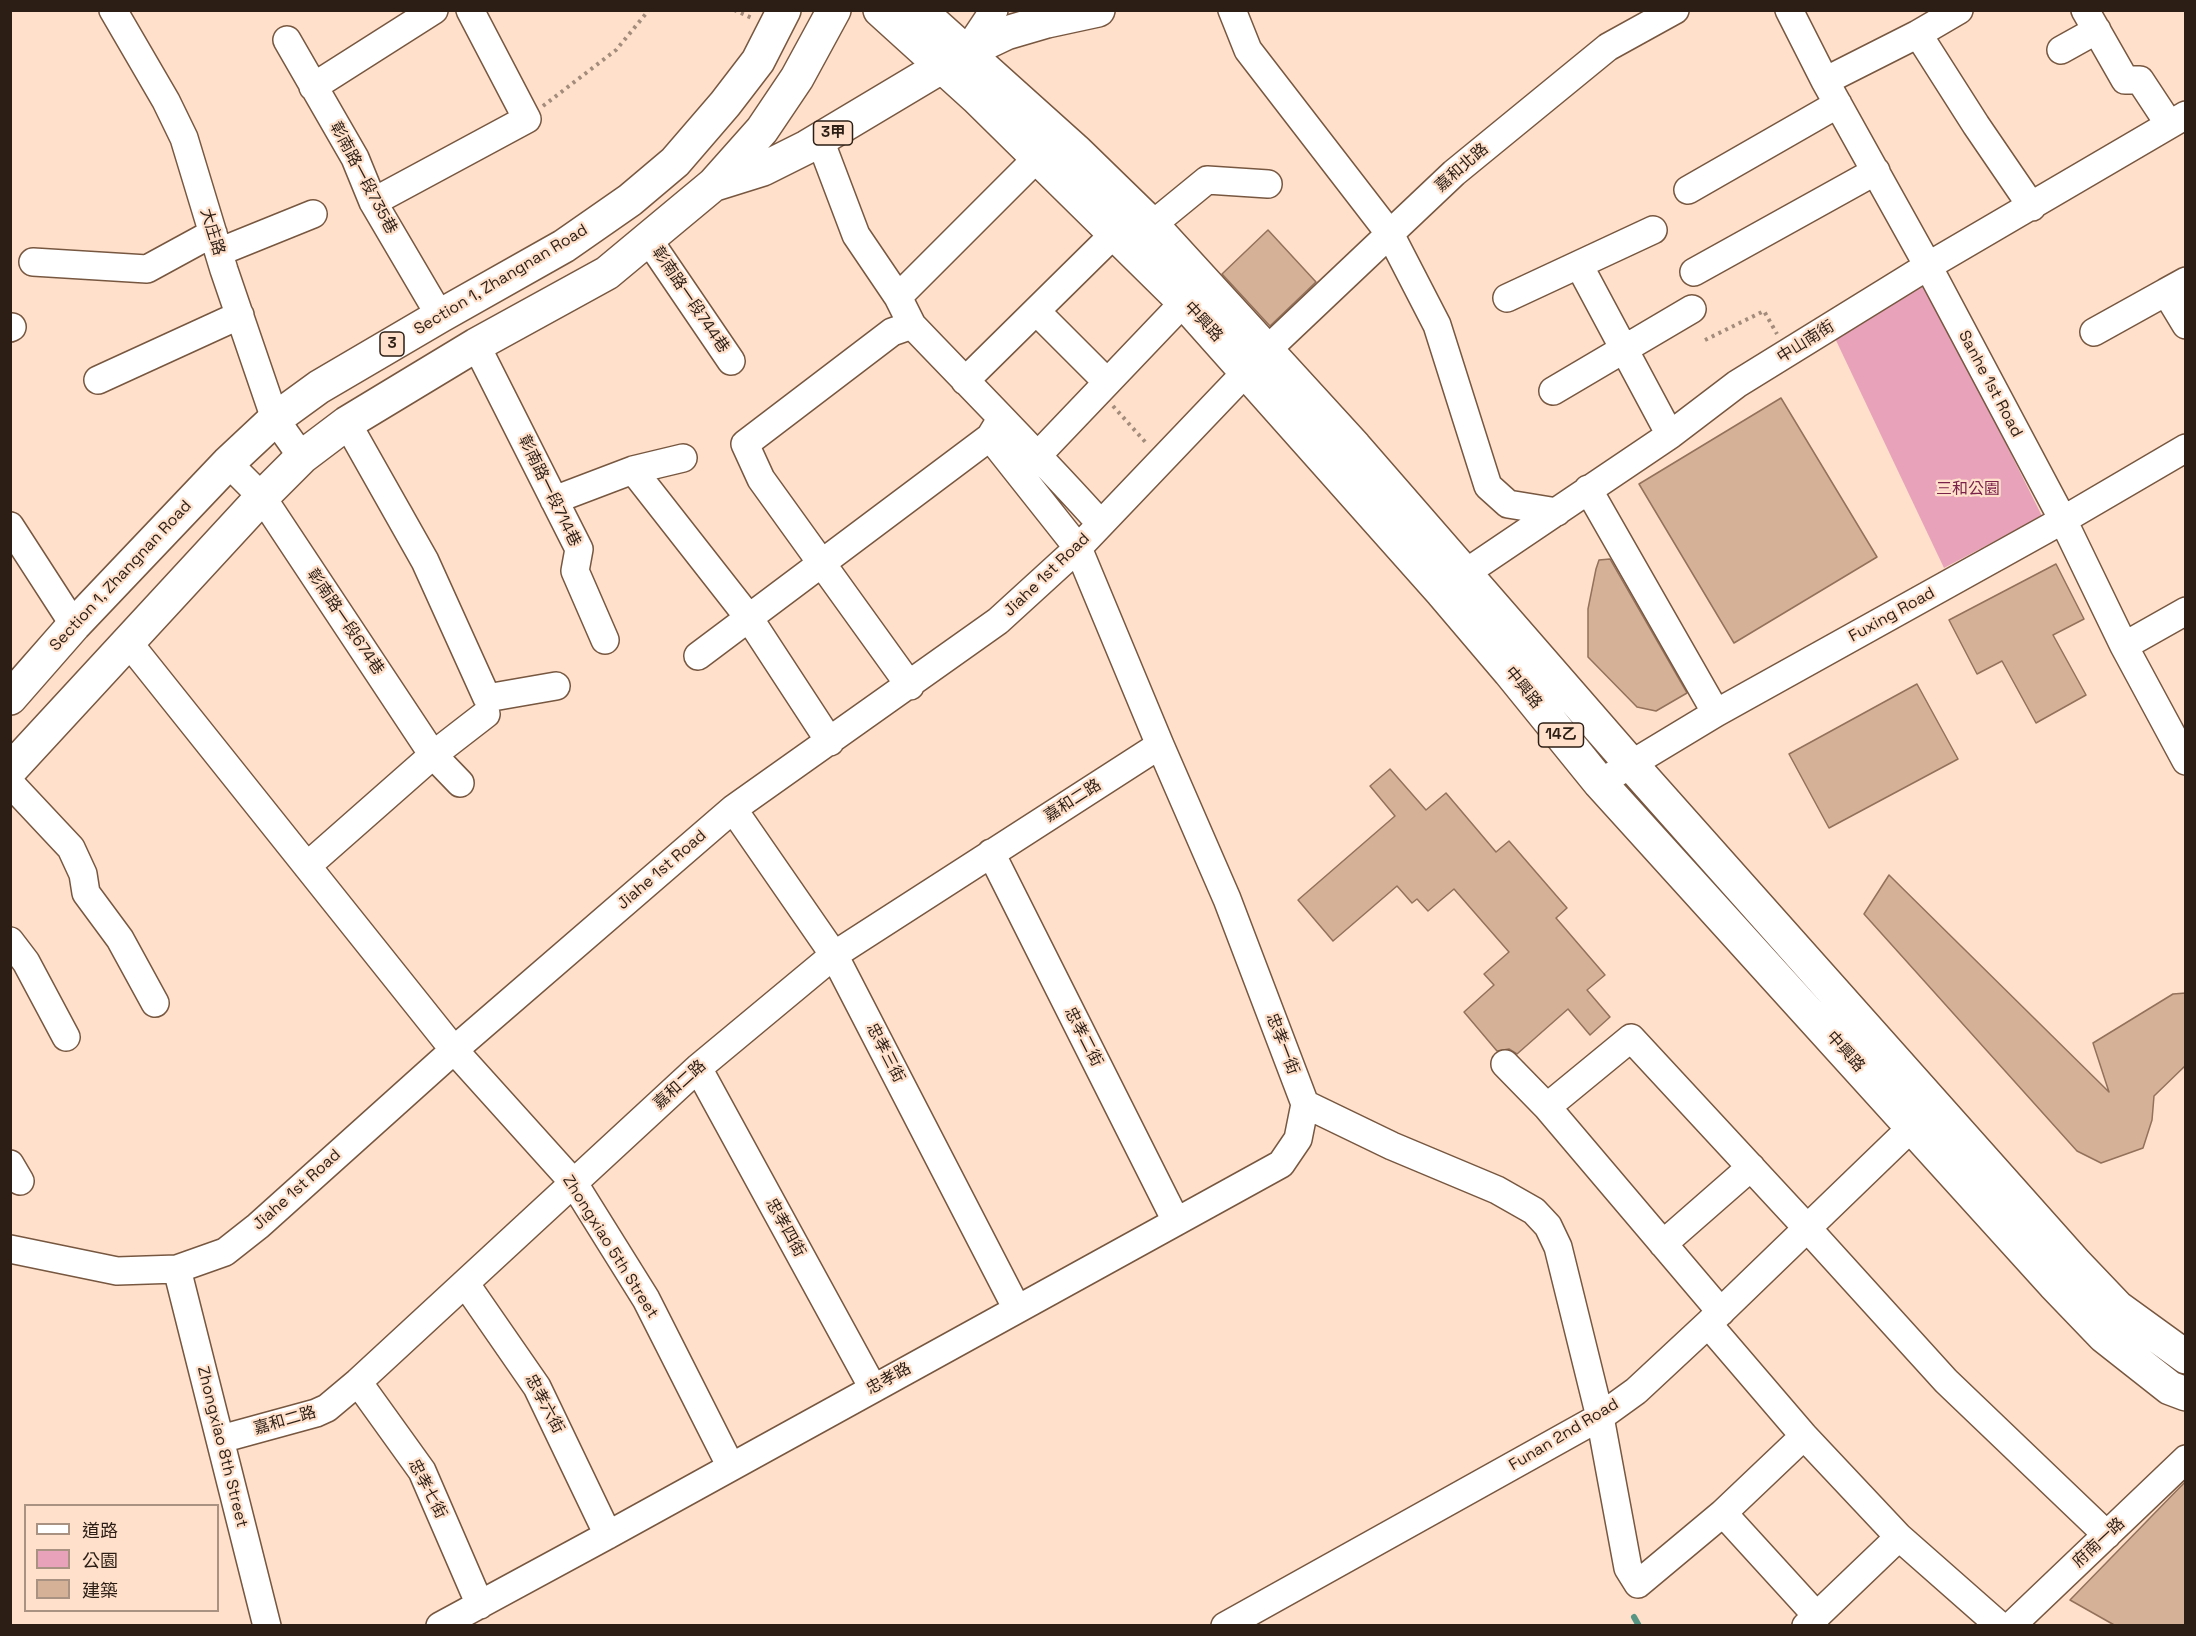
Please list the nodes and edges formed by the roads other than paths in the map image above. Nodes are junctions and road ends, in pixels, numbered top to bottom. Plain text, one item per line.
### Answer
1 (113, 10) edge
2 (434, 10) edge
3 (470, 10) edge
4 (784, 10) edge
5 (834, 10) edge
6 (880, 10) edge
7 (919, 10) edge
8 (994, 10) edge
9 (1098, 10) edge
10 (1232, 10) edge
11 (1675, 10) edge
12 (1789, 10) edge
13 (1959, 10) edge
14 (2091, 20) edge
15 (1918, 33) junction
16 (287, 40) dead end
17 (2061, 50) dead end
18 (955, 59) junction
19 (1825, 81) junction
20 (313, 87) junction
21 (1838, 104) junction
22 (2177, 119) edge
23 (820, 140) junction
24 (1037, 158) junction
25 (1876, 171) junction
26 (714, 184) junction
27 (1268, 184) dead end
28 (1688, 190) dead end
29 (373, 202) junction
30 (2032, 207) junction
31 (313, 213) dead end
32 (1152, 225) junction
33 (1653, 230) dead end
34 (1115, 233) junction
35 (1390, 234) junction
36 (648, 239) junction
37 (216, 243) junction
38 (33, 262) dead end
39 (1579, 265) junction
40 (1928, 266) junction
41 (1694, 272) dead end
42 (2176, 286) edge
43 (898, 297) junction
44 (1507, 298) dead end
45 (1184, 302) junction
46 (1692, 309) dead end
47 (1036, 311) junction
48 (240, 315) junction
49 (440, 316) junction
50 (912, 325) junction
51 (2186, 326) edge
52 (2094, 332) dead end
53 (476, 345) junction
54 (1623, 350) junction
55 (1257, 360) junction
56 (731, 361) dead end
57 (98, 380) dead end
58 (965, 381) junction
59 (1102, 386) junction
60 (1553, 390) dead end
61 (275, 418) junction
62 (347, 423) junction
63 (996, 428) junction
64 (1670, 435) junction
65 (2186, 448) edge
66 (1039, 454) junction
67 (302, 457) junction
68 (683, 458) dead end
69 (228, 463) junction
70 (633, 470) junction
71 (1588, 489) junction
72 (262, 497) junction
73 (554, 500) junction
74 (1557, 512) junction
75 (2063, 520) junction
76 (1100, 523) junction
77 (10, 526) edge
78 (1078, 548) junction
79 (822, 563) junction
80 (1453, 583) junction
81 (2186, 611) edge
82 (749, 618) junction
83 (74, 625) junction
84 (604, 640) dead end
85 (128, 642) junction
86 (2124, 646) junction
87 (698, 656) dead end
88 (556, 686) dead end
89 (910, 686) junction
90 (10, 698) edge
91 (1716, 713) junction
92 (486, 714) dead end
93 (830, 742) junction
94 (1160, 745) junction
95 (433, 754) junction
96 (2186, 761) edge
97 (1630, 763) junction
98 (10, 770) edge
99 (10, 783) edge
100 (460, 783) dead end
101 (1600, 783) junction
102 (733, 808) junction
103 (990, 853) junction
104 (307, 866) junction
105 (10, 941) edge
106 (834, 955) junction
107 (156, 1003) dead end
108 (66, 1037) dead end
109 (453, 1050) junction
110 (1504, 1064) dead end
111 (698, 1068) junction
112 (1305, 1104) junction
113 (1547, 1107) junction
114 (1925, 1118) junction
115 (1751, 1167) junction
116 (573, 1182) junction
117 (1176, 1221) junction
118 (1808, 1229) junction
119 (1663, 1244) junction
120 (10, 1249) edge
121 (177, 1269) junction
122 (2065, 1274) junction
123 (465, 1283) junction
124 (1017, 1309) junction
125 (1714, 1318) junction
126 (2186, 1357) edge
127 (358, 1382) junction
128 (873, 1388) junction
129 (2186, 1394) edge
130 (1600, 1417) junction
131 (1804, 1436) junction
132 (221, 1439) junction
133 (2186, 1459) edge
134 (731, 1467) junction
135 (1723, 1513) junction
136 (608, 1535) junction
137 (2107, 1535) junction
138 (1899, 1537) junction
139 (480, 1605) junction
140 (1811, 1621) edge
141 (267, 1626) edge
142 (440, 1626) edge
143 (1225, 1626) edge
144 (2000, 1626) edge
145 (2011, 1626) edge

1 - 37 street, 大庄路
2 - 20 street
3 - 29 street
4 - 49 main road, Section 1, Zhangnan Road / 3
5 - 26 main road
6 - 18 main road, 中興路 / 14乙
7 - 18 main road, 中興路 / 14乙
8 - 18 street
9 - 18 main road, 3甲
10 - 35 street
11 - 35 street, 嘉和北路
12 - 19 street, Sanhe 1st Road
13 - 15 street
14 - 17 street
14 - 22 street
15 - 19 street
15 - 30 street
16 - 20 street, 彰南路一段735巷
18 - 23 main road, 3甲
18 - 24 main road, 中興路 / 14乙
18 - 32 main road, 中興路 / 14乙
19 - 21 street, Sanhe 1st Road
20 - 29 street, 彰南路一段735巷
21 - 25 street, Sanhe 1st Road
21 - 28 street
22 - 30 street, 中山南街
23 - 26 main road, 3甲
23 - 43 street
24 - 34 main road, 中興路 / 14乙
24 - 43 street
25 - 40 street, Sanhe 1st Road
25 - 41 street
26 - 36 main road
27 - 32 street
29 - 49 street, 彰南路一段735巷
30 - 40 street, 中山南街
31 - 37 street
32 - 55 main road, 中興路 / 14乙
33 - 39 street
34 - 45 main road, 中興路 / 14乙
34 - 47 street
35 - 55 street, 嘉和北路
35 - 74 street
36 - 53 main road
36 - 56 street, 彰南路一段744巷
37 - 38 street
37 - 48 street, 大庄路
39 - 44 street
39 - 54 street
40 - 64 street, 中山南街
40 - 75 street, Sanhe 1st Road
42 - 51 street
42 - 52 street
43 - 50 street
45 - 55 main road, 中興路 / 14乙
45 - 59 street
46 - 54 street
47 - 58 street
47 - 59 street
48 - 57 street
48 - 61 street, 大庄路
49 - 61 main road, Section 1, Zhangnan Road / 3
50 - 58 street
50 - 79 street
53 - 62 main road
53 - 73 street, 彰南路一段714巷
54 - 60 street
54 - 64 street
55 - 76 street, Jiahe 1st Road
55 - 80 main road, 中興路 / 14乙
58 - 63 street
59 - 66 street
61 - 67 street, 大庄路
61 - 69 main road, Section 1, Zhangnan Road / 3
62 - 67 main road
62 - 88 street
63 - 66 street
63 - 78 street, 忠孝一街
63 - 79 street
64 - 71 street, 中山南街
65 - 75 street, Fuxing Road
66 - 76 street
67 - 72 main road
68 - 70 street
69 - 72 street, 彰南路一段674巷
69 - 83 main road, Section 1, Zhangnan Road / 3
70 - 73 street
70 - 82 street
71 - 74 street, 中山南街
71 - 91 street
72 - 85 main road
72 - 95 street, 彰南路一段674巷
73 - 84 street, 彰南路一段714巷
74 - 80 street, 中山南街
75 - 86 street, Sanhe 1st Road
75 - 91 street, Fuxing Road
76 - 78 street, Jiahe 1st Road
77 - 83 street
78 - 89 street, Jiahe 1st Road
78 - 94 street, 忠孝一街
79 - 82 street
79 - 89 street
80 - 97 main road, 中興路 / 14乙
80 - 101 main road, 中興路 / 14乙
81 - 86 street
82 - 87 street
82 - 93 street
83 - 90 main road, Section 1, Zhangnan Road / 3
85 - 98 main road
85 - 104 street, Zhongxiao 5th Street
86 - 96 street, Sanhe 1st Road
89 - 93 street, Jiahe 1st Road
91 - 97 street, Fuxing Road
92 - 95 street
93 - 102 street, Jiahe 1st Road
94 - 103 street, 嘉和二路
94 - 112 street, 忠孝一街
95 - 100 street, 彰南路一段674巷
95 - 104 street
97 - 101 street, Fuxing Road
97 - 114 main road, 中興路 / 14乙
99 - 107 street
101 - 114 main road, 中興路 / 14乙
102 - 106 street, 忠孝三街
102 - 109 street, Jiahe 1st Road
103 - 106 street, 嘉和二路
103 - 117 street, 忠孝二街
104 - 109 street, Zhongxiao 5th Street
105 - 108 street
106 - 111 street, 嘉和二路
106 - 124 street, 忠孝三街
109 - 116 street, Zhongxiao 5th Street
109 - 121 street, Jiahe 1st Road
110 - 113 street
111 - 116 street, 嘉和二路
111 - 128 street, 忠孝四街
112 - 117 street, 忠孝路
112 - 130 street
113 - 115 street
113 - 119 street
114 - 118 street, Funan 2nd Road
114 - 122 main road, 中興路 / 14乙
115 - 118 street
115 - 119 street
116 - 123 street, 嘉和二路
116 - 134 street, Zhongxiao 5th Street
117 - 124 street, 忠孝路
118 - 125 street, Funan 2nd Road
118 - 137 street
119 - 125 street
120 - 121 street, Jiahe 1st Road
121 - 132 street, Zhongxiao 8th Street
122 - 126 main road, 中興路 / 14乙
122 - 129 main road, 中興路 / 14乙
123 - 127 street, 嘉和二路
123 - 136 street, 忠孝六街
124 - 128 street, 忠孝路
125 - 130 street, Funan 2nd Road
125 - 131 street
127 - 132 street, 嘉和二路
127 - 139 street, 忠孝七街
128 - 134 street, 忠孝路
130 - 135 street
130 - 143 street, Funan 2nd Road
131 - 135 street
131 - 138 street
132 - 141 street, Zhongxiao 8th Street
133 - 137 street, 府南一路
134 - 136 street, 忠孝路
135 - 140 street
136 - 139 street, 忠孝路
137 - 145 street, 府南一路
138 - 140 street
138 - 144 street
139 - 142 street, 忠孝路

